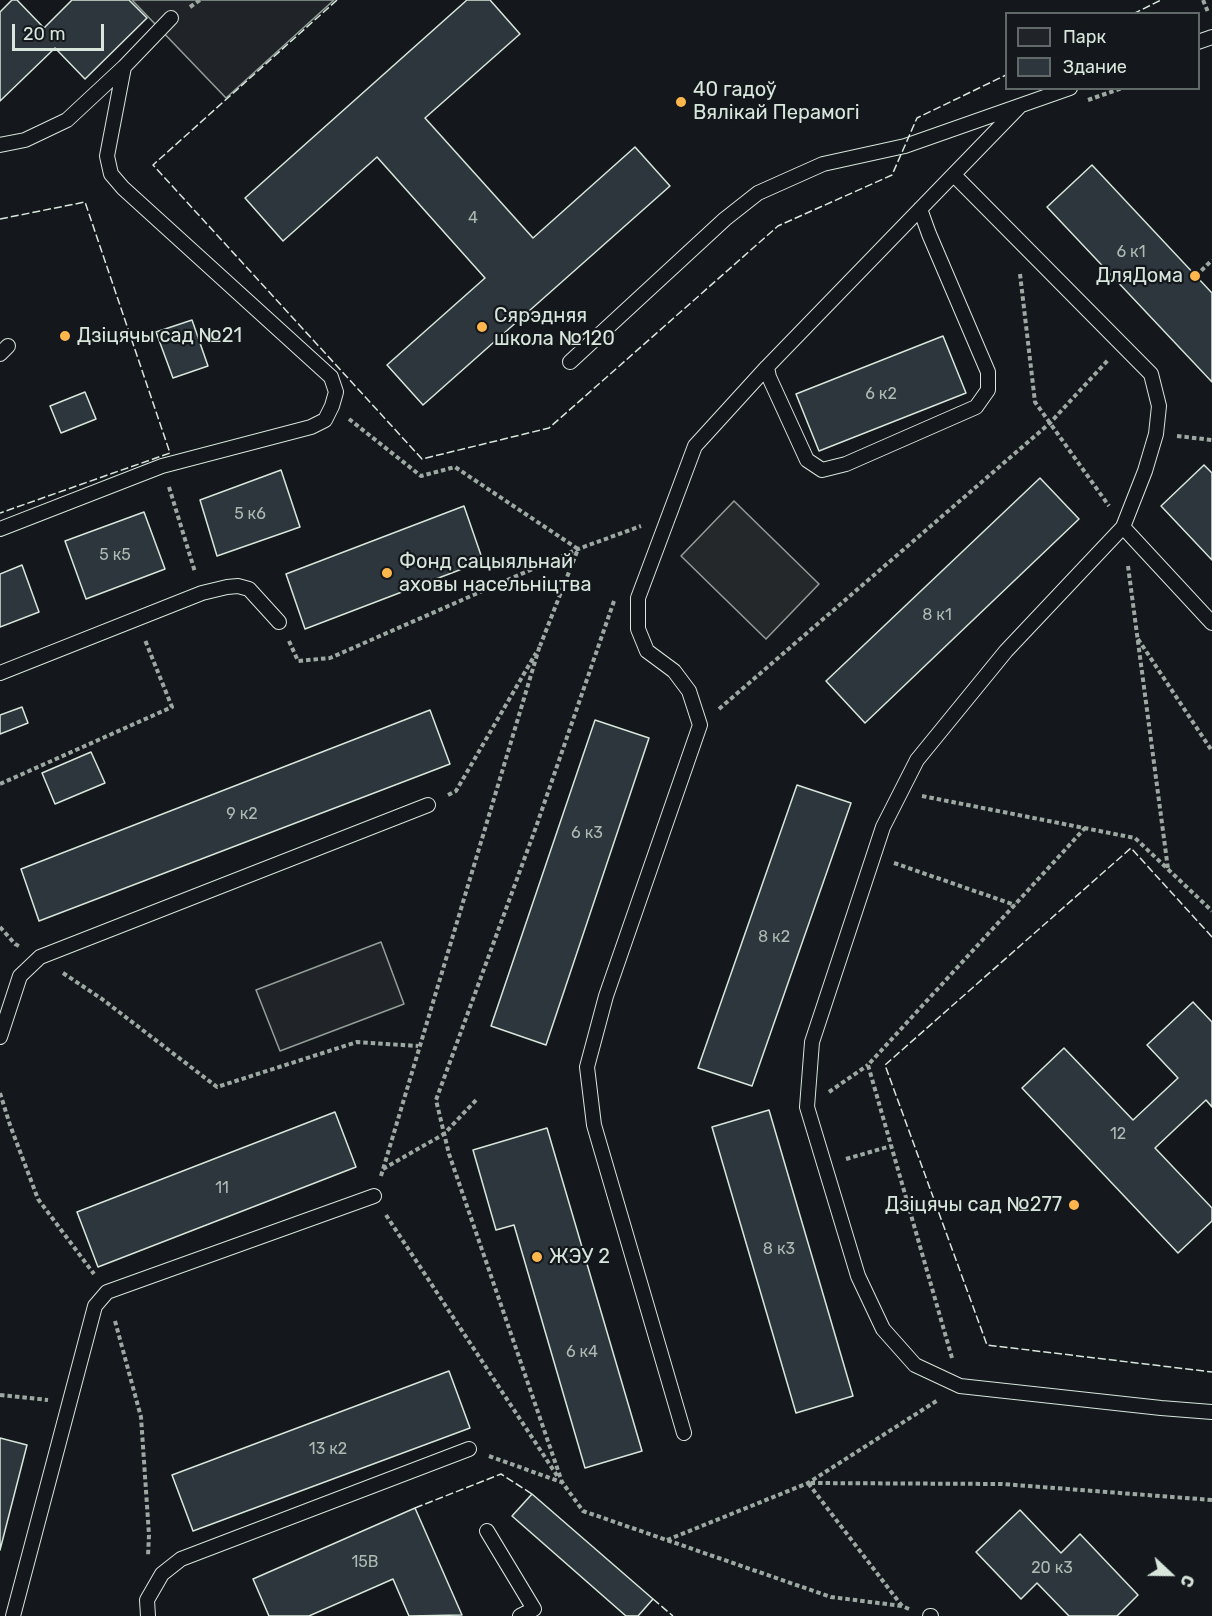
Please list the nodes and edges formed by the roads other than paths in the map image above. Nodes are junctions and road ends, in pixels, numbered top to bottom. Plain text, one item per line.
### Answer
1 (171, 18) dead end
2 (124, 68) junction
3 (1065, 90) edge
4 (1019, 107) junction
5 (0, 145) edge
6 (954, 175) junction
7 (920, 209) junction
8 (570, 362) dead end
9 (767, 367) junction
10 (1123, 527) junction
11 (0, 529) edge
12 (279, 622) road end
13 (1212, 623) edge
14 (0, 673) edge
15 (428, 805) road end
16 (0, 1036) edge
17 (374, 1196) road end
18 (1212, 1412) edge
19 (684, 1433) dead end
20 (469, 1449) road end
21 (487, 1531) dead end
22 (13, 1616) edge
23 (148, 1616) edge
24 (520, 1616) edge

1 - 2 lane
2 - 5 lane
2 - 11 lane
3 - 4 lane
4 - 6 lane
4 - 8 lane
6 - 7 lane
6 - 10 lane
7 - 9 lane
7 - 9 lane
9 - 19 lane
10 - 13 lane
10 - 18 lane
12 - 14 lane
15 - 16 lane
17 - 22 lane
20 - 23 lane
21 - 24 lane

